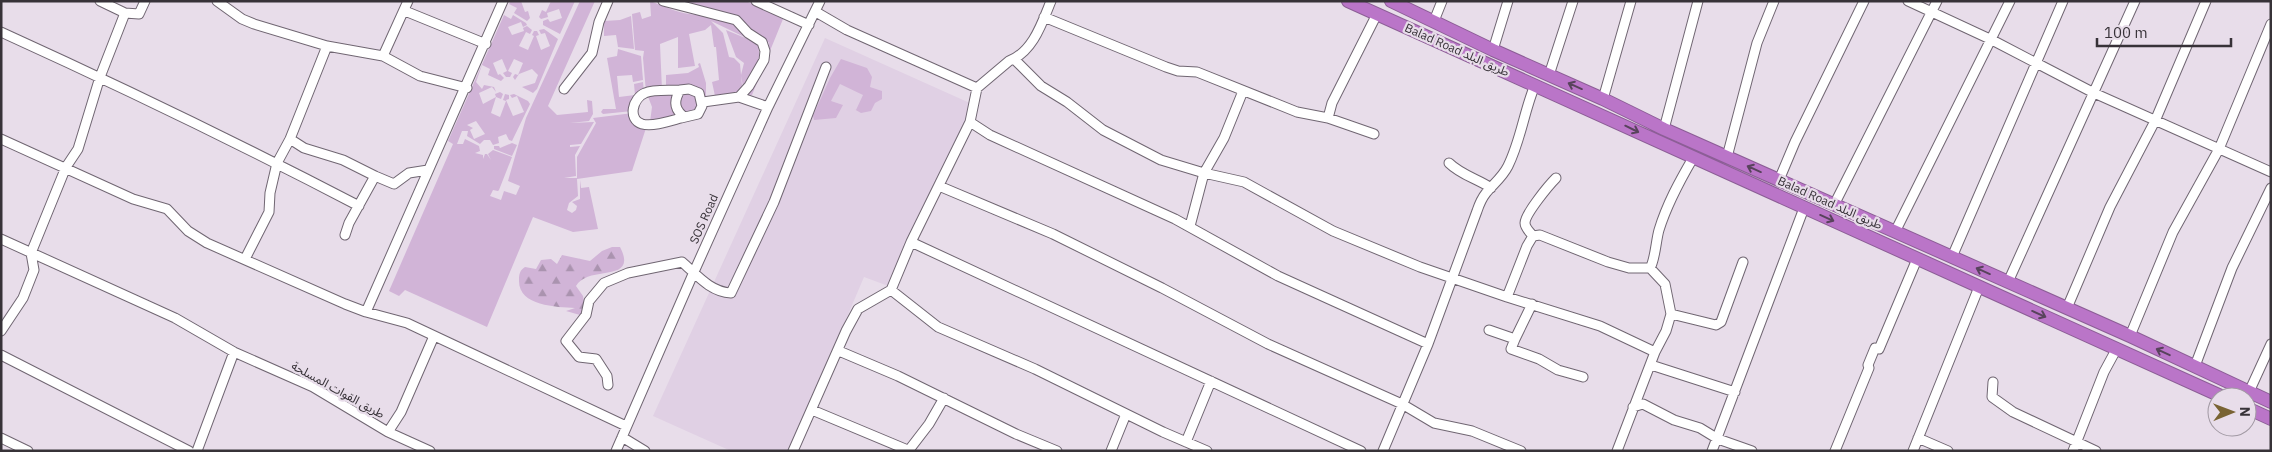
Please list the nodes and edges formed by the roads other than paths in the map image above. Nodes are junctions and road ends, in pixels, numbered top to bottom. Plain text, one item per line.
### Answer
1 (100, 1) edge
2 (145, 1) edge
3 (217, 1) edge
4 (408, 1) edge
5 (503, 1) edge
6 (608, 1) edge
7 (662, 1) edge
8 (756, 1) edge
9 (820, 1) edge
10 (1051, 1) edge
11 (1348, 1) edge
12 (1391, 1) edge
13 (1442, 1) edge
14 (1508, 1) edge
15 (1574, 1) edge
16 (1631, 1) edge
17 (1698, 1) edge
18 (1774, 1) edge
19 (1864, 1) edge
20 (1908, 1) edge
21 (1937, 1) edge
22 (2010, 1) edge
23 (2064, 1) edge
24 (2135, 1) edge
25 (2206, 1) edge
26 (405, 11) junction
27 (1933, 11) junction
28 (816, 12) junction
29 (125, 13) junction
30 (1377, 14) junction
31 (1044, 17) junction
32 (1434, 21) junction
33 (2271, 24) edge
34 (809, 25) junction
35 (1, 32) edge
36 (1992, 40) junction
37 (486, 44) junction
38 (326, 46) junction
39 (1493, 50) junction
40 (383, 56) junction
41 (1014, 59) junction
42 (2037, 65) junction
43 (826, 67) dead end
44 (1549, 75) junction
45 (100, 77) junction
46 (1535, 85) junction
47 (467, 88) junction
48 (977, 88) junction
49 (564, 89) dead end
50 (680, 90) junction
51 (1242, 91) junction
52 (2094, 93) junction
53 (739, 98) junction
54 (1603, 99) junction
55 (703, 102) junction
56 (768, 107) junction
57 (681, 118) junction
58 (1328, 118) junction
59 (2155, 121) junction
60 (970, 122) junction
61 (1664, 129) junction
62 (1374, 134) dead end
63 (1, 139) edge
64 (290, 139) junction
65 (2219, 149) junction
66 (1727, 157) junction
67 (1693, 158) junction
68 (277, 163) junction
69 (1449, 163) dead end
70 (66, 167) junction
71 (428, 170) junction
72 (2271, 172) edge
73 (1204, 173) junction
74 (375, 176) junction
75 (1556, 178) dead end
76 (1779, 180) junction
77 (938, 186) junction
78 (1491, 188) junction
79 (2271, 188) edge
80 (1834, 205) junction
81 (359, 206) junction
82 (1804, 208) junction
83 (1190, 226) junction
84 (1895, 232) junction
85 (345, 235) dead end
86 (1533, 236) junction
87 (1, 239) edge
88 (912, 242) junction
89 (31, 253) junction
90 (1952, 257) junction
91 (245, 259) junction
92 (1917, 259) junction
93 (1743, 262) dead end
94 (1650, 268) junction
95 (693, 274) junction
96 (1451, 278) junction
97 (2008, 282) junction
98 (1979, 287) junction
99 (891, 290) junction
100 (1506, 297) junction
101 (1532, 304) junction
102 (2067, 308) junction
103 (366, 312) junction
104 (1671, 314) junction
105 (1489, 330) dead end
106 (1, 332) edge
107 (434, 336) junction
108 (2130, 336) junction
109 (1515, 339) junction
110 (1428, 344) junction
111 (2271, 344) edge
112 (2117, 348) junction
113 (839, 351) junction
114 (234, 352) junction
115 (1655, 352) junction
116 (1, 355) edge
117 (1651, 365) junction
118 (2195, 366) junction
119 (1583, 377) dead end
120 (1211, 381) junction
121 (1993, 382) dead end
122 (608, 385) dead end
123 (2239, 387) edge
124 (2251, 387) edge
125 (2207, 390) edge
126 (1735, 392) junction
127 (2257, 396) edge
128 (944, 398) junction
129 (2271, 402) edge
130 (1402, 404) junction
131 (1633, 407) junction
132 (812, 410) junction
133 (2257, 413) edge
134 (1126, 414) junction
135 (2271, 419) edge
136 (626, 426) junction
137 (388, 432) junction
138 (1, 438) edge
139 (622, 438) junction
140 (1918, 438) junction
141 (1718, 439) junction
142 (1186, 442) junction
143 (2075, 446) edge
144 (28, 451) edge
145 (189, 451) edge
146 (197, 451) edge
147 (430, 451) edge
148 (616, 451) edge
149 (645, 451) edge
150 (793, 451) edge
151 (910, 451) edge
152 (1058, 451) edge
153 (1111, 451) edge
154 (1206, 451) edge
155 (1361, 451) edge
156 (1383, 451) edge
157 (1521, 451) edge
158 (1617, 451) edge
159 (1712, 451) edge
160 (1752, 451) edge
161 (1835, 451) edge
162 (1913, 451) edge
163 (1948, 451) edge
164 (2096, 451) edge

1 - 29 street
2 - 29 street
3 - 38 street
4 - 26 street
5 - 37 street
6 - 49 street
7 - 53 street
8 - 34 street
9 - 28 street, SOS Road
10 - 31 street
11 - 30 highway, Balad Road طريق البلد
12 - 32 highway, Balad Road طريق البلد
13 - 32 street
14 - 39 street
15 - 44 street
16 - 54 street
17 - 61 street
18 - 66 street
19 - 76 street
20 - 27 street
21 - 27 street
22 - 36 street
23 - 42 street
24 - 52 street
25 - 59 street
26 - 37 street
26 - 40 street
27 - 36 street
27 - 80 street
28 - 34 street, SOS Road
28 - 48 street
29 - 45 street
30 - 46 highway, Balad Road طريق البلد
30 - 58 street
31 - 41 street
31 - 51 street
32 - 39 highway, Balad Road طريق البلد
33 - 65 street
34 - 56 street, SOS Road
35 - 45 street
36 - 42 street
36 - 84 street
37 - 47 street
38 - 40 street
38 - 64 street
39 - 44 highway, Balad Road طريق البلد
40 - 47 street
41 - 48 street
41 - 73 street
42 - 52 street
42 - 90 street
43 - 95 street
54 -> 44 highway, Balad Road طريق البلد
45 - 68 street
45 - 70 street
46 -> 67 highway, Balad Road طريق البلد
46 - 78 street
47 - 71 street
48 - 60 street
50 - 55 street
50 - 57 street
50 - 57 street
51 - 58 street
51 - 73 street
52 - 59 street
52 - 97 street
53 - 55 street
53 - 56 street
54 - 61 highway, Balad Road طريق البلد
55 - 57 street
56 - 95 street, SOS Road
58 - 62 street
59 - 65 street
59 - 102 street
60 - 77 street
60 - 83 street
61 - 66 highway, Balad Road طريق البلد
63 - 70 street
64 - 68 street
64 - 74 street
65 - 72 street
65 - 108 street
76 -> 66 highway, Balad Road طريق البلد
67 - 82 highway, Balad Road طريق البلد
67 - 94 street
68 - 81 street
68 - 91 street
69 - 78 street
70 - 89 street
70 - 91 street
71 - 74 street
71 - 103 street
73 - 83 street
73 - 96 street
74 - 81 street
75 - 86 street
76 - 80 highway, Balad Road طريق البلد
77 - 88 street
77 - 130 street
78 - 96 street
79 - 118 street
80 - 84 highway, Balad Road طريق البلد
81 - 85 street
82 -> 92 highway, Balad Road طريق البلد
82 - 126 street
83 - 110 street
84 - 90 highway, Balad Road طريق البلد
86 - 94 street
86 - 100 street
87 - 89 street, طريق القوات المسلحة
88 - 99 street
88 - 120 street
89 - 106 street
89 - 114 street, طريق القوات المسلحة
97 -> 90 highway, Balad Road طريق البلد
91 - 103 street
92 - 98 highway, Balad Road طريق البلد
92 - 161 street
93 - 104 street
94 - 104 street
95 - 122 street
95 - 136 street, SOS Road
96 - 100 street
96 - 110 street
97 - 102 highway, Balad Road طريق البلد
98 -> 112 highway, Balad Road طريق البلد
98 - 140 street
99 - 113 street
99 - 134 street
100 - 101 street
101 - 109 street
101 - 115 street
102 - 108 highway, Balad Road طريق البلد
103 - 107 street
104 - 115 street
105 - 109 street
107 - 136 street
107 - 137 street
118 -> 108 highway, Balad Road طريق البلد
109 - 119 street
110 - 130 street
111 - 124 street
112 - 125 highway, Balad Road طريق البلد
112 - 143 street
113 - 128 street
113 - 132 street
114 - 137 street, طريق القوات المسلحة
114 - 146 street
115 - 117 street
116 - 145 street
117 - 126 street
117 - 131 street
118 - 123 highway, Balad Road طريق البلد
120 - 142 street
120 - 155 street
121 - 143 street
126 - 141 street
127 - 129 highway, Balad Road طريق البلد
128 - 151 street
128 - 152 street
130 - 156 street
130 - 157 street
131 - 141 street
131 - 158 street
132 - 150 street
132 - 151 street
133 - 135 highway
134 - 142 street
134 - 153 street
136 - 139 street, SOS Road
137 - 147 street, طريق القوات المسلحة
138 - 144 street
139 - 148 street, SOS Road
139 - 149 street
140 - 162 street
140 - 163 street
141 - 159 street
141 - 160 street
142 - 154 street
143 - 164 street

